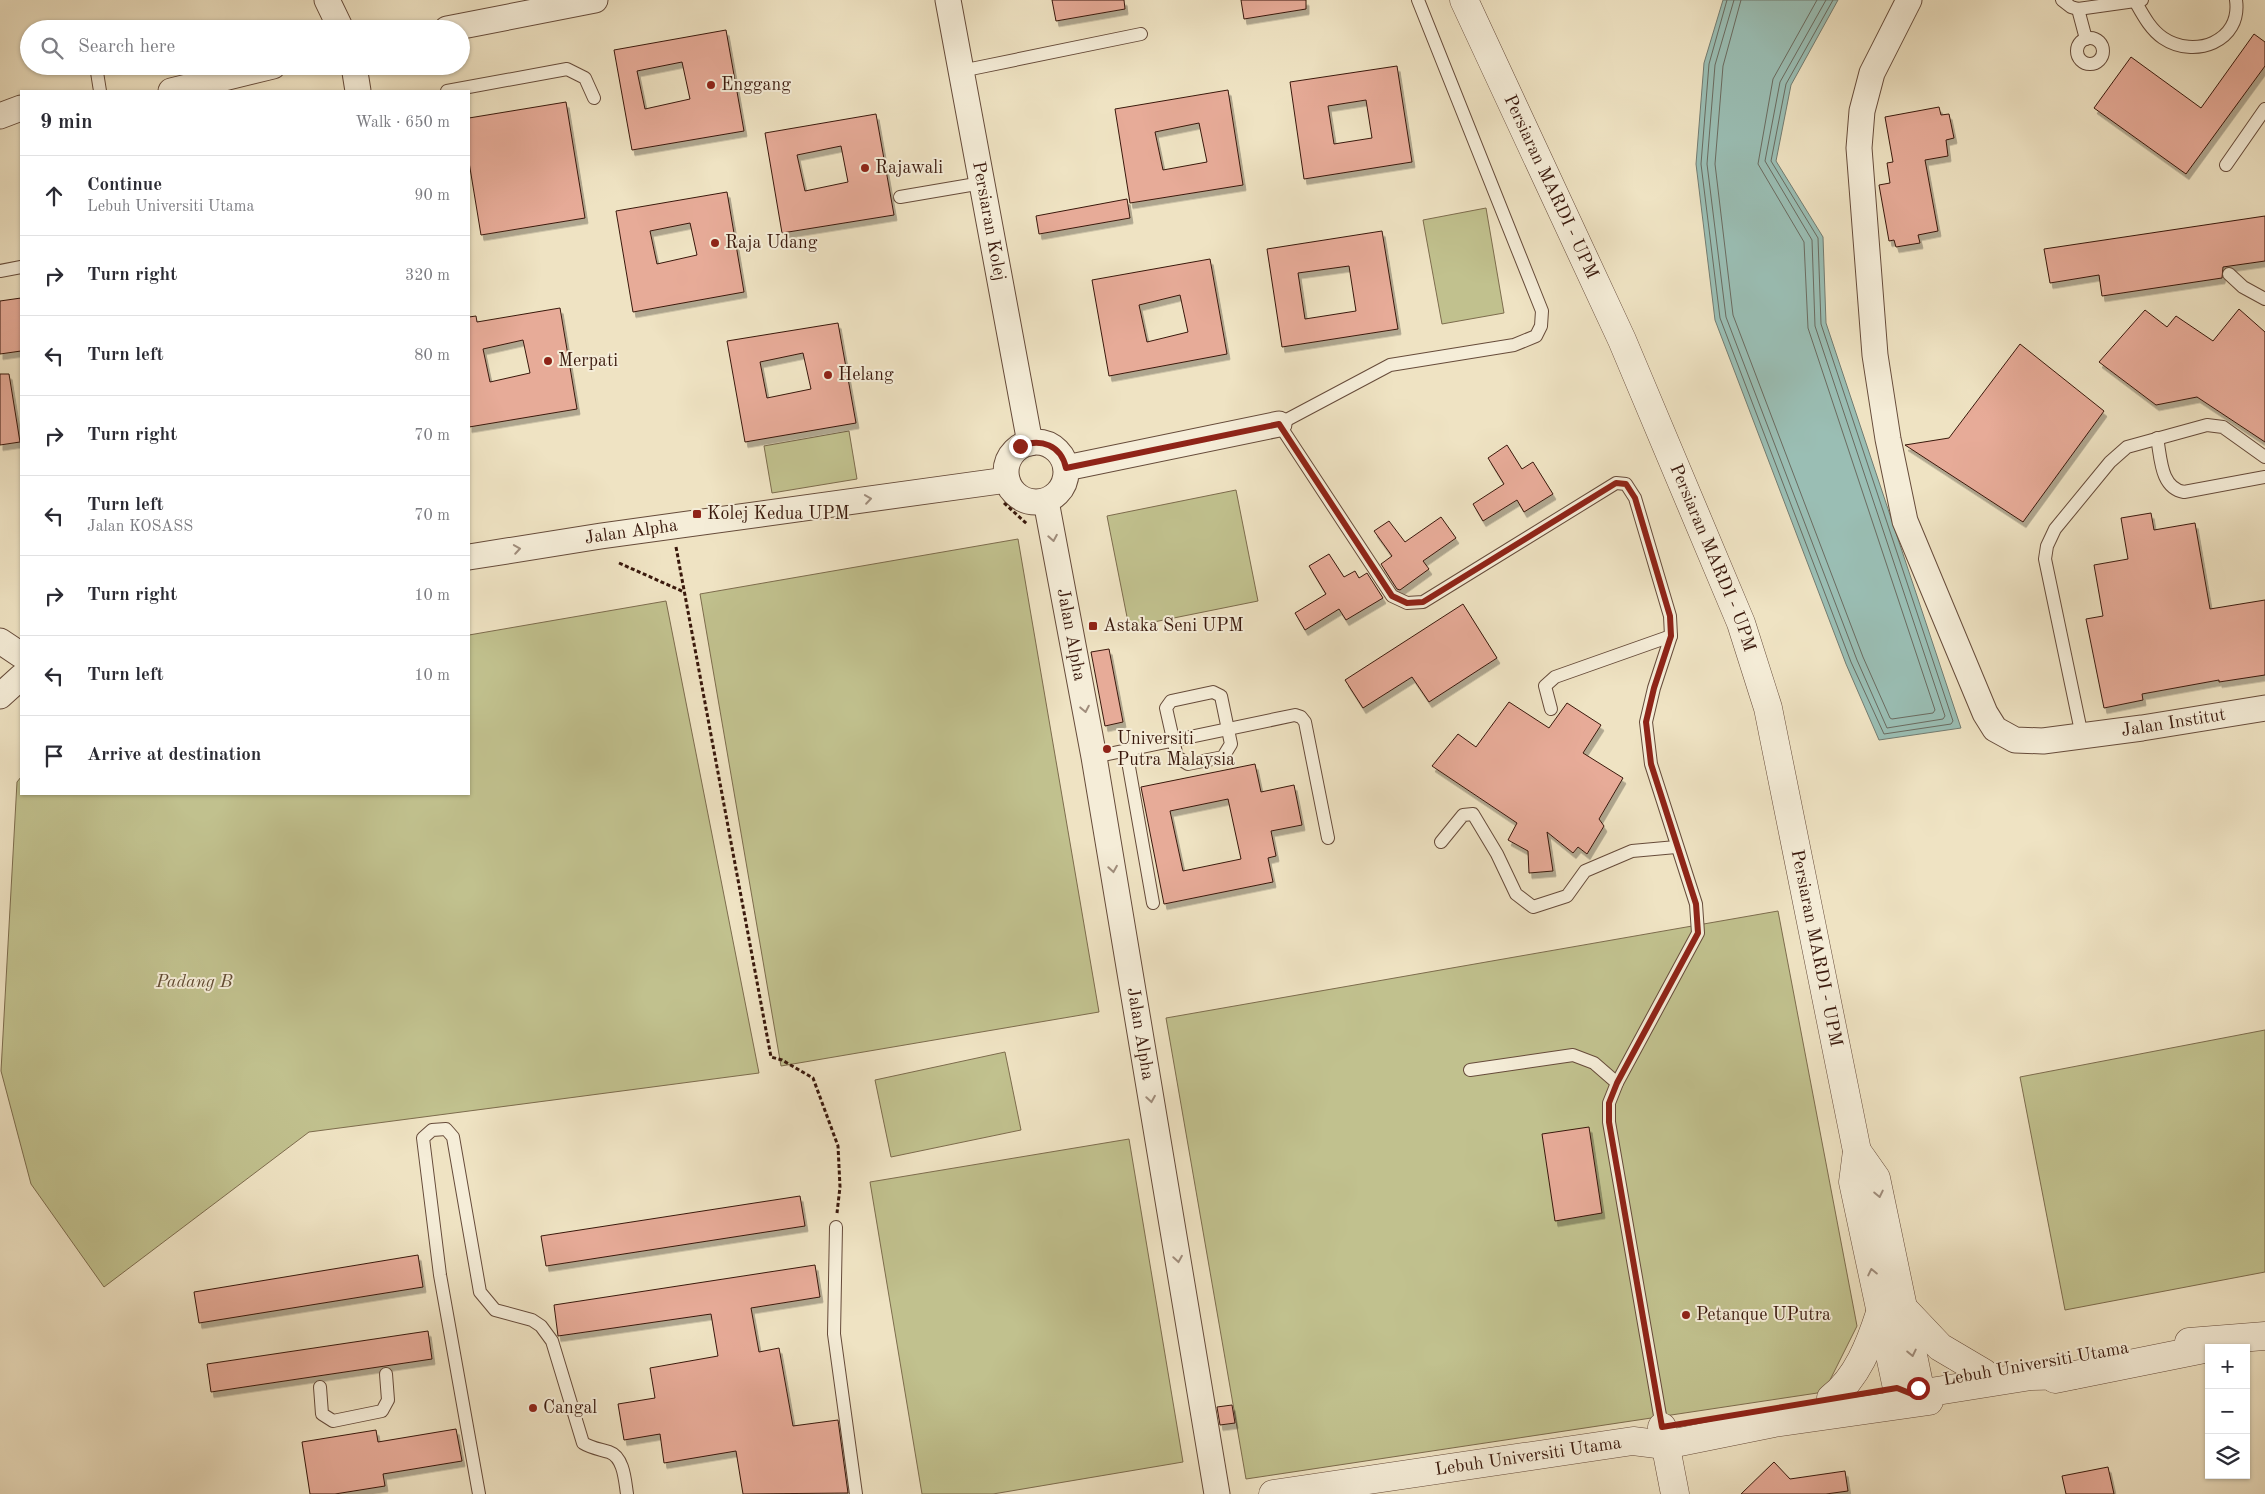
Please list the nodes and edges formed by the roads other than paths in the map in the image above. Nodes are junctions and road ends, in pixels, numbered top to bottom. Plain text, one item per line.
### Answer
1 (327, 0) edge
2 (595, 0) edge
3 (948, 0) edge
4 (1418, 0) edge
5 (1464, 0) edge
6 (1909, 0) edge
7 (2062, 0) edge
8 (2236, 0) edge
9 (2139, 1) edge
10 (2078, 9) junction
11 (337, 20) edge
12 (470, 24) edge
13 (1141, 34) dead end
14 (2086, 38) dead end
15 (961, 71) junction
16 (97, 75) edge
17 (236, 75) edge
18 (355, 75) edge
19 (100, 90) edge
20 (175, 90) edge
21 (358, 90) edge
22 (452, 90) edge
23 (594, 98) dead end
24 (20, 108) edge
25 (2265, 109) edge
26 (0, 116) edge
27 (2226, 165) dead end
28 (982, 184) junction
29 (900, 197) dead end
30 (20, 267) edge
31 (0, 271) edge
32 (2229, 274) dead end
33 (2265, 299) edge
34 (1279, 424) junction
35 (2157, 438) junction
36 (1030, 443) junction
37 (2265, 457) edge
38 (1066, 468) junction
39 (2265, 477) edge
40 (1007, 480) junction
41 (1046, 501) junction
42 (473, 552) edge
43 (1671, 636) junction
44 (0, 641) edge
45 (20, 654) edge
46 (20, 678) edge
47 (0, 696) edge
48 (2265, 708) edge
49 (1551, 709) dead end
50 (1228, 729) junction
51 (2082, 736) junction
52 (1173, 740) junction
53 (1126, 750) junction
54 (1094, 757) junction
55 (1328, 838) dead end
56 (1441, 842) dead end
57 (1676, 847) junction
58 (1153, 904) dead end
59 (1470, 1070) dead end
60 (1617, 1083) junction
61 (836, 1227) road end
62 (1891, 1310) junction
63 (2265, 1336) edge
64 (2228, 1344) edge
65 (2205, 1349) edge
66 (1984, 1373) junction
67 (386, 1374) dead end
68 (2073, 1375) junction
69 (320, 1387) dead end
70 (1909, 1389) junction
71 (1831, 1398) junction
72 (1774, 1423) junction
73 (1664, 1436) junction
74 (480, 1494) edge
75 (627, 1494) edge
76 (856, 1494) edge
77 (1217, 1494) edge
78 (1273, 1494) edge
79 (1675, 1494) edge

1 - 11 street
2 - 12 street
3 - 15 street, Persiaran Kolej
4 - 34 lane
5 - 62 street, Persiaran MARDI - UPM
6 - 51 street, Jalan Institut
7 - 10 lane
8 - 9 lane
9 - 10 lane
10 - 14 lane
13 - 15 lane
15 - 28 street, Persiaran Kolej
16 - 19 lane
17 - 20 street
18 - 21 street
22 - 23 lane
24 - 26 street
25 - 27 lane
28 - 29 lane
28 - 36 street, Persiaran Kolej
30 - 31 lane
32 - 33 lane
34 - 38 street
34 - 43 lane
35 - 37 lane
35 - 39 lane
35 - 51 lane
36 - 38 street
36 - 40 street
38 - 41 street
40 - 41 street
42 -> 40 street, Jalan Alpha
41 -> 54 street, Jalan Alpha
43 - 49 lane
43 - 57 lane
44 - 45 street
46 - 47 street
48 - 51 street, Jalan Institut
50 - 52 lane
50 - 52 lane
50 - 52 lane
50 - 55 lane
52 - 53 lane
53 - 54 lane
53 - 58 lane
54 -> 77 street, Jalan Alpha
56 - 57 lane
57 - 60 lane
59 - 60 lane
60 - 73 lane
61 - 76 lane
62 - 66 street
62 - 70 street, Persiaran MARDI - UPM
62 - 71 street
63 - 64 street, Lebuh Universiti Utama
63 - 66 street, Lebuh Universiti Utama
65 - 68 street, Lebuh Universiti Utama
66 - 70 street, Lebuh Universiti Utama
67 - 69 lane
68 - 70 street
68 - 72 street, Lebuh Universiti Utama
70 - 71 street, Lebuh Universiti Utama
70 - 72 street
71 - 73 street, Lebuh Universiti Utama
72 - 73 street, Lebuh Universiti Utama
73 - 78 street, Lebuh Universiti Utama
73 - 79 street
74 - 75 lane

